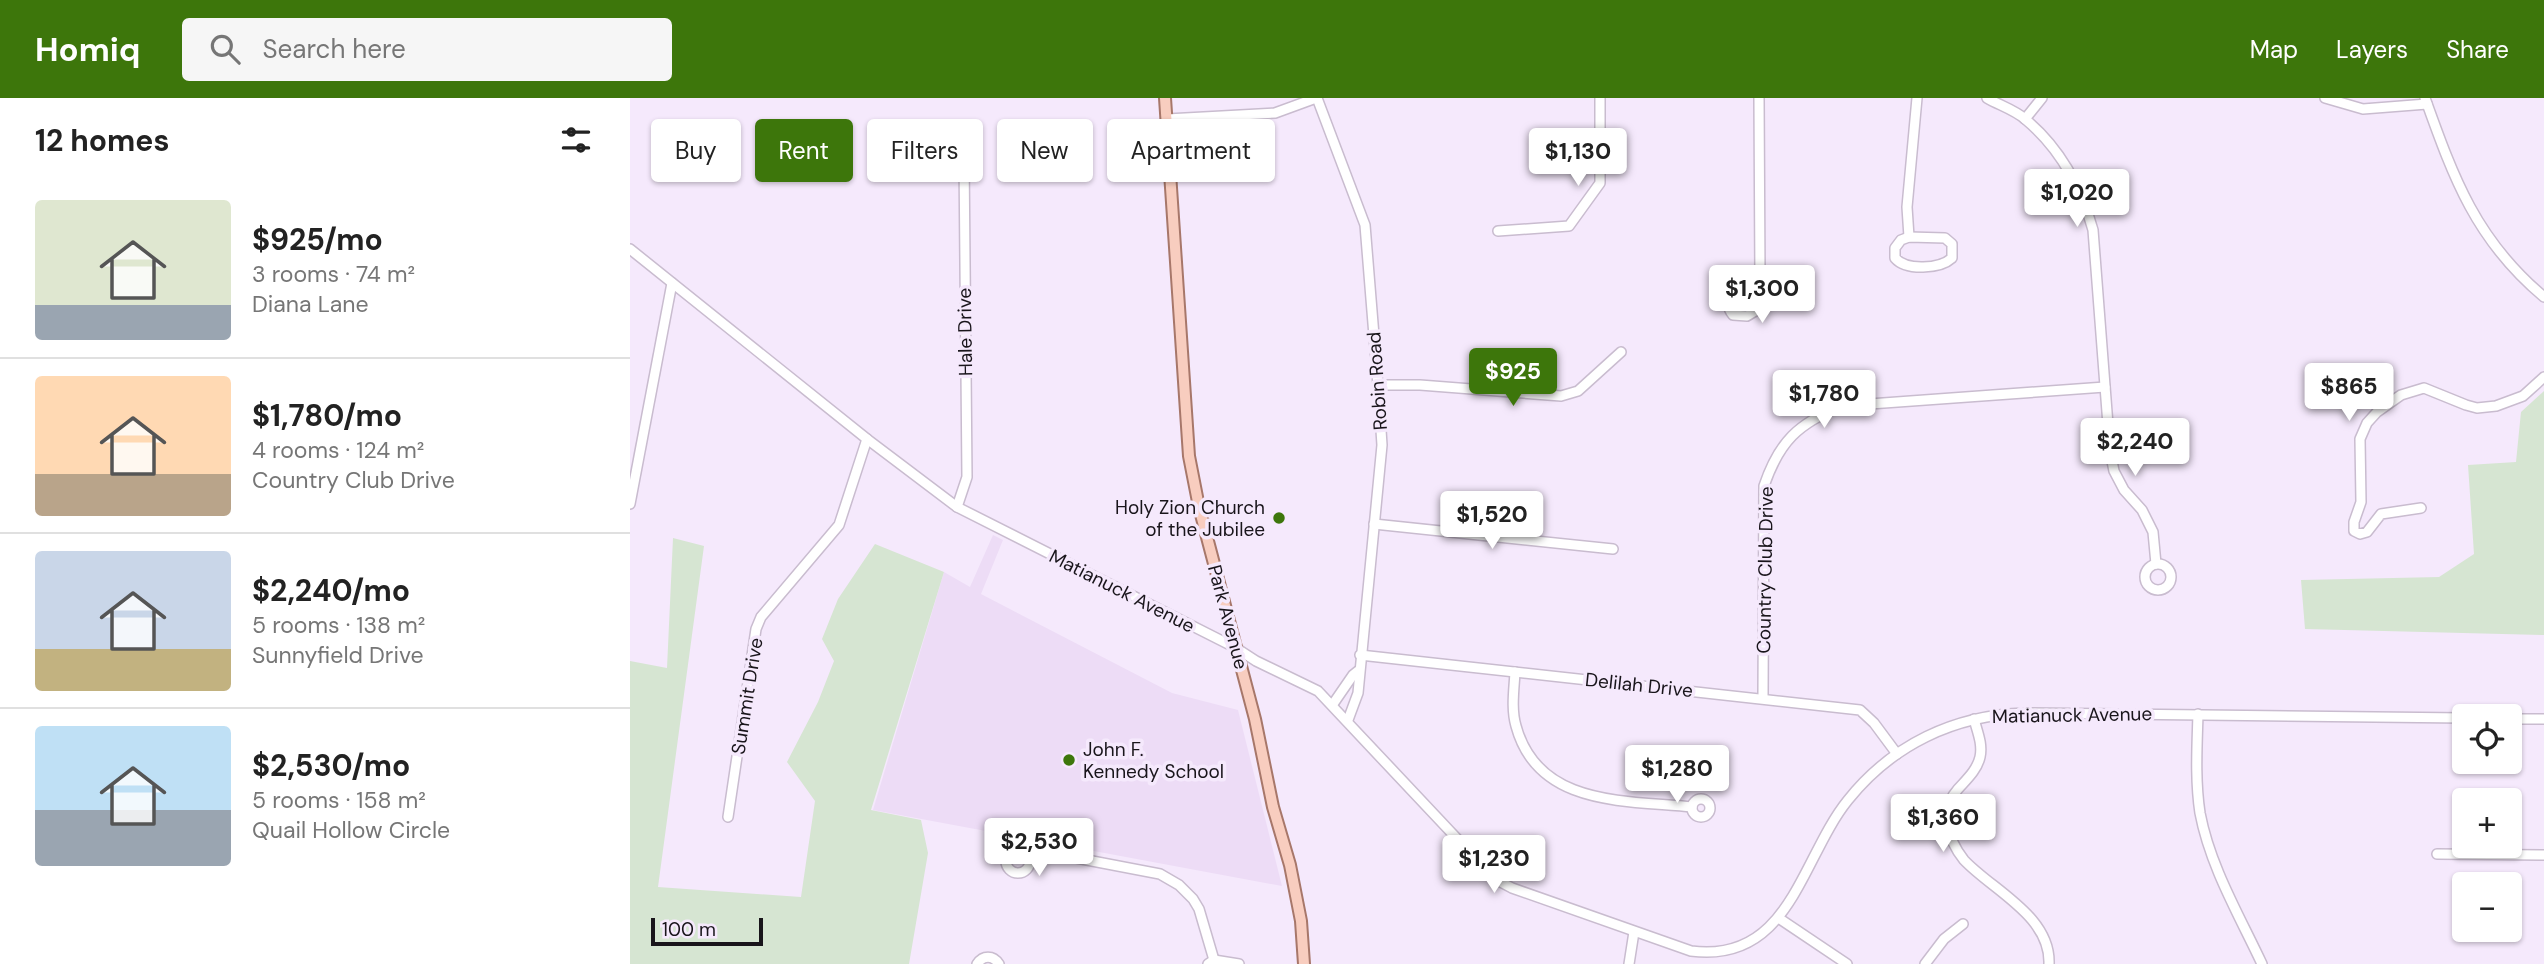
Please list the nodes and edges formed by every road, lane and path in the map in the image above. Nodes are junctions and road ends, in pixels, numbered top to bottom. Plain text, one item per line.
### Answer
1 (1165, 98) edge
2 (1317, 98) edge
3 (1600, 98) edge
4 (1759, 98) edge
5 (1917, 98) edge
6 (1987, 98) edge
7 (2042, 98) edge
8 (2325, 98) edge
9 (2426, 101) edge
10 (1167, 119) joint
11 (2025, 119) junction
12 (964, 182) edge
13 (1171, 182) edge
14 (1498, 232) dead end
15 (1909, 237) junction
16 (630, 249) edge
17 (1760, 278) junction
18 (672, 283) junction
19 (2544, 298) edge
20 (1621, 352) dead end
21 (2544, 377) edge
22 (1378, 385) junction
23 (2105, 387) junction
24 (867, 439) junction
25 (2361, 502) junction
26 (630, 504) edge
27 (957, 507) junction
28 (2421, 508) dead end
29 (2381, 514) junction
30 (1374, 523) junction
31 (1613, 548) dead end
32 (2156, 564) dead end
33 (1236, 648) junction
34 (1360, 656) junction
35 (1358, 671) junction
36 (1515, 673) junction
37 (1763, 698) junction
38 (1333, 704) junction
39 (2198, 714) junction
40 (2452, 718) edge
41 (1974, 719) junction
42 (2522, 719) edge
43 (2544, 719) edge
44 (1348, 720) junction
45 (1897, 754) junction
46 (1692, 807) dead end
47 (728, 817) dead end
48 (2437, 854) dead end
49 (2544, 855) edge
50 (1030, 857) dead end
51 (1780, 919) junction
52 (1964, 924) dead end
53 (1634, 932) junction
54 (1211, 962) edge
55 (977, 964) edge
56 (999, 964) edge
57 (1239, 964) edge
58 (1304, 964) edge
59 (1629, 964) edge
60 (1847, 964) edge
61 (1925, 964) edge
62 (2049, 964) edge
63 (2262, 964) edge

1 - 10 main road, Park Avenue
2 - 10 street
2 - 22 street, Robin Road
3 - 14 street
4 - 17 street
5 - 15 street
6 - 11 street
7 - 11 street
8 - 9 street
9 - 19 street
11 - 23 street
12 - 27 street, Hale Drive
13 - 33 main road, Park Avenue
15 - 15 street
16 - 18 street, Matianuck Avenue
17 - 17 street
18 - 24 street, Matianuck Avenue
18 - 26 street
20 - 22 street
21 - 25 street
22 - 30 street, Robin Road
23 - 32 street
23 - 37 street, Country Club Drive
24 - 27 street, Matianuck Avenue
24 - 47 street, Summit Drive
25 - 29 street
25 - 29 street
27 - 33 street, Matianuck Avenue
28 - 29 street
30 - 31 street
30 - 34 street, Robin Road
33 - 38 street, Matianuck Avenue
33 - 58 main road, Park Avenue
34 - 35 street, Robin Road
34 - 36 street, Delilah Drive
35 - 38 street
35 - 44 street, Robin Road
36 - 37 street, Delilah Drive
36 - 46 street
37 - 45 street, Delilah Drive
38 - 44 street, Matianuck Avenue
39 - 40 street, Matianuck Avenue
39 - 41 street, Matianuck Avenue
39 - 63 street
41 - 45 street, Matianuck Avenue
41 - 62 street
42 - 43 street
44 - 53 street, Matianuck Avenue
45 - 51 street, Matianuck Avenue
48 - 49 street
50 - 54 street
51 - 53 street, Matianuck Avenue
51 - 60 street
52 - 61 street
53 - 59 street
54 - 57 street
55 - 56 street

